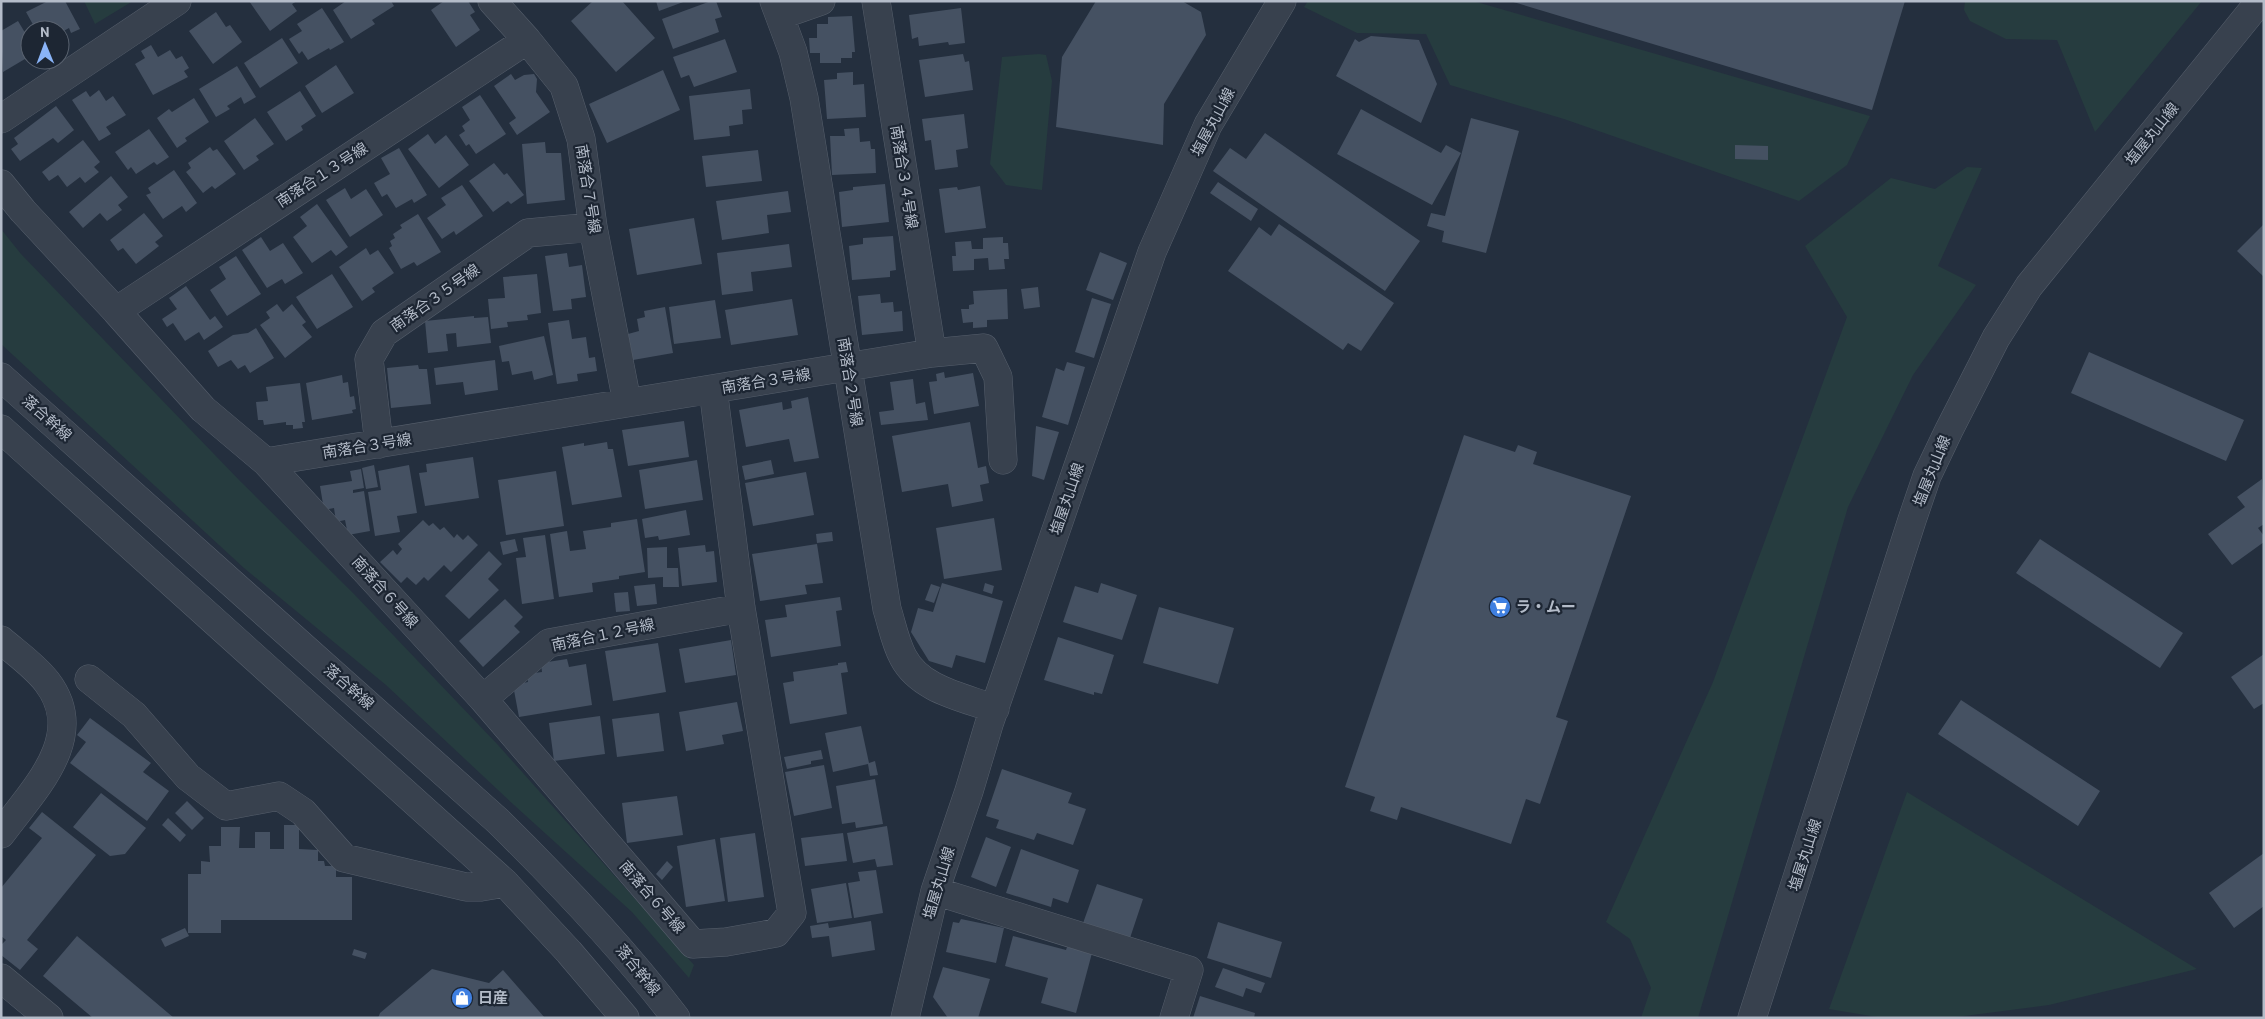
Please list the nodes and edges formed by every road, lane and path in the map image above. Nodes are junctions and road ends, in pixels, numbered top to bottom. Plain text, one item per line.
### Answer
1 (177, 1) edge
2 (492, 1) edge
3 (821, 1) edge
4 (876, 1) edge
5 (1282, 1) edge
6 (2260, 1) edge
7 (777, 8) edge
8 (527, 40) junction
9 (1, 119) edge
10 (1, 184) edge
11 (593, 227) junction
12 (116, 311) junction
13 (932, 352) junction
14 (847, 368) junction
15 (1, 377) edge
16 (713, 389) junction
17 (627, 402) junction
18 (1, 429) edge
19 (379, 444) junction
20 (1002, 460) dead end
21 (266, 462) junction
22 (741, 608) junction
23 (1, 640) edge
24 (89, 679) dead end
25 (482, 699) junction
26 (995, 709) junction
27 (1, 834) edge
28 (505, 883) junction
29 (935, 891) junction
30 (1, 978) edge
31 (908, 1017) edge
32 (49, 1018) edge
33 (625, 1018) edge
34 (676, 1018) edge
35 (1174, 1018) edge
36 (1752, 1018) edge

1 - 9 street
2 - 8 street, 南落合７号線
3 - 7 street
4 - 13 street, 南落合３４号線
5 - 26 street, 塩屋丸山線
6 - 36 street, 塩屋丸山線
7 - 14 street, 南落合２号線
8 - 11 street, 南落合７号線
8 - 12 street, 南落合１３号線
10 - 12 street
11 - 17 street, 南落合７号線
11 - 19 street, 南落合３５号線
12 - 21 street
13 - 14 street, 南落合３号線
13 - 20 street, 南落合３号線
14 - 16 street, 南落合３号線
14 - 26 street, 南落合２号線
15 - 34 street, 落合幹線
16 - 17 street, 南落合３号線
16 - 22 street, 南落合６号線
17 - 19 street, 南落合３号線
18 - 28 street
19 - 21 street, 南落合３号線
21 - 25 street, 南落合６号線
22 - 25 street, 南落合１２号線
22 - 25 street, 南落合６号線
23 - 27 street
24 - 28 street
26 - 29 street, 塩屋丸山線
28 - 33 street
29 - 31 street, 塩屋丸山線
29 - 35 street
30 - 32 street

